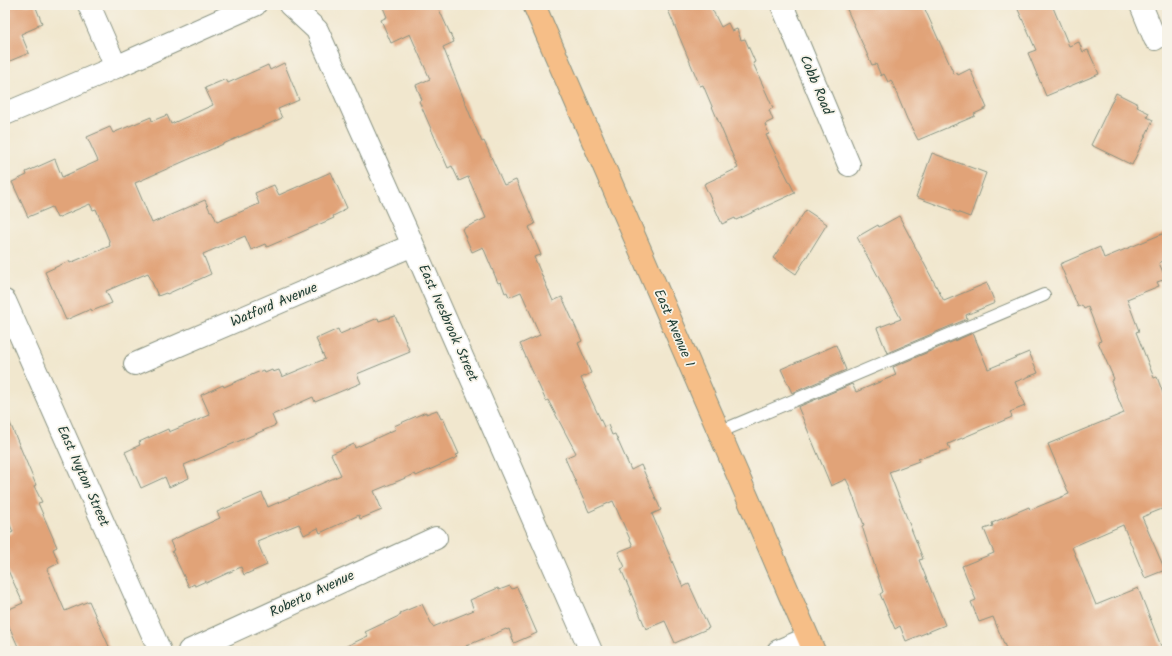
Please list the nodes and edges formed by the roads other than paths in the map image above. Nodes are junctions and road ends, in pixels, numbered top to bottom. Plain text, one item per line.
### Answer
1 (89, 5) edge
2 (255, 5) edge
3 (290, 5) edge
4 (534, 5) edge
5 (782, 5) edge
6 (1141, 5) edge
7 (1155, 39) dead end
8 (116, 67) junction
9 (5, 114) edge
10 (849, 165) dead end
11 (413, 245) junction
12 (1044, 294) dead end
13 (5, 301) edge
14 (135, 364) dead end
15 (719, 432) junction
16 (436, 538) dead end
17 (811, 644) edge
18 (160, 651) edge
19 (189, 651) edge
20 (591, 651) edge
21 (778, 651) edge

1 - 8 street
2 - 8 street
3 - 11 street, East Ivesbrook Street
4 - 15 main road, East Avenue I
5 - 10 street, Cobb Road
6 - 7 street
8 - 9 street
11 - 14 street, Watford Avenue
11 - 20 street, East Ivesbrook Street
12 - 15 lane
13 - 18 street, East Ivyton Street
15 - 17 main road, East Avenue I
16 - 19 street, Roberto Avenue
17 - 21 street

